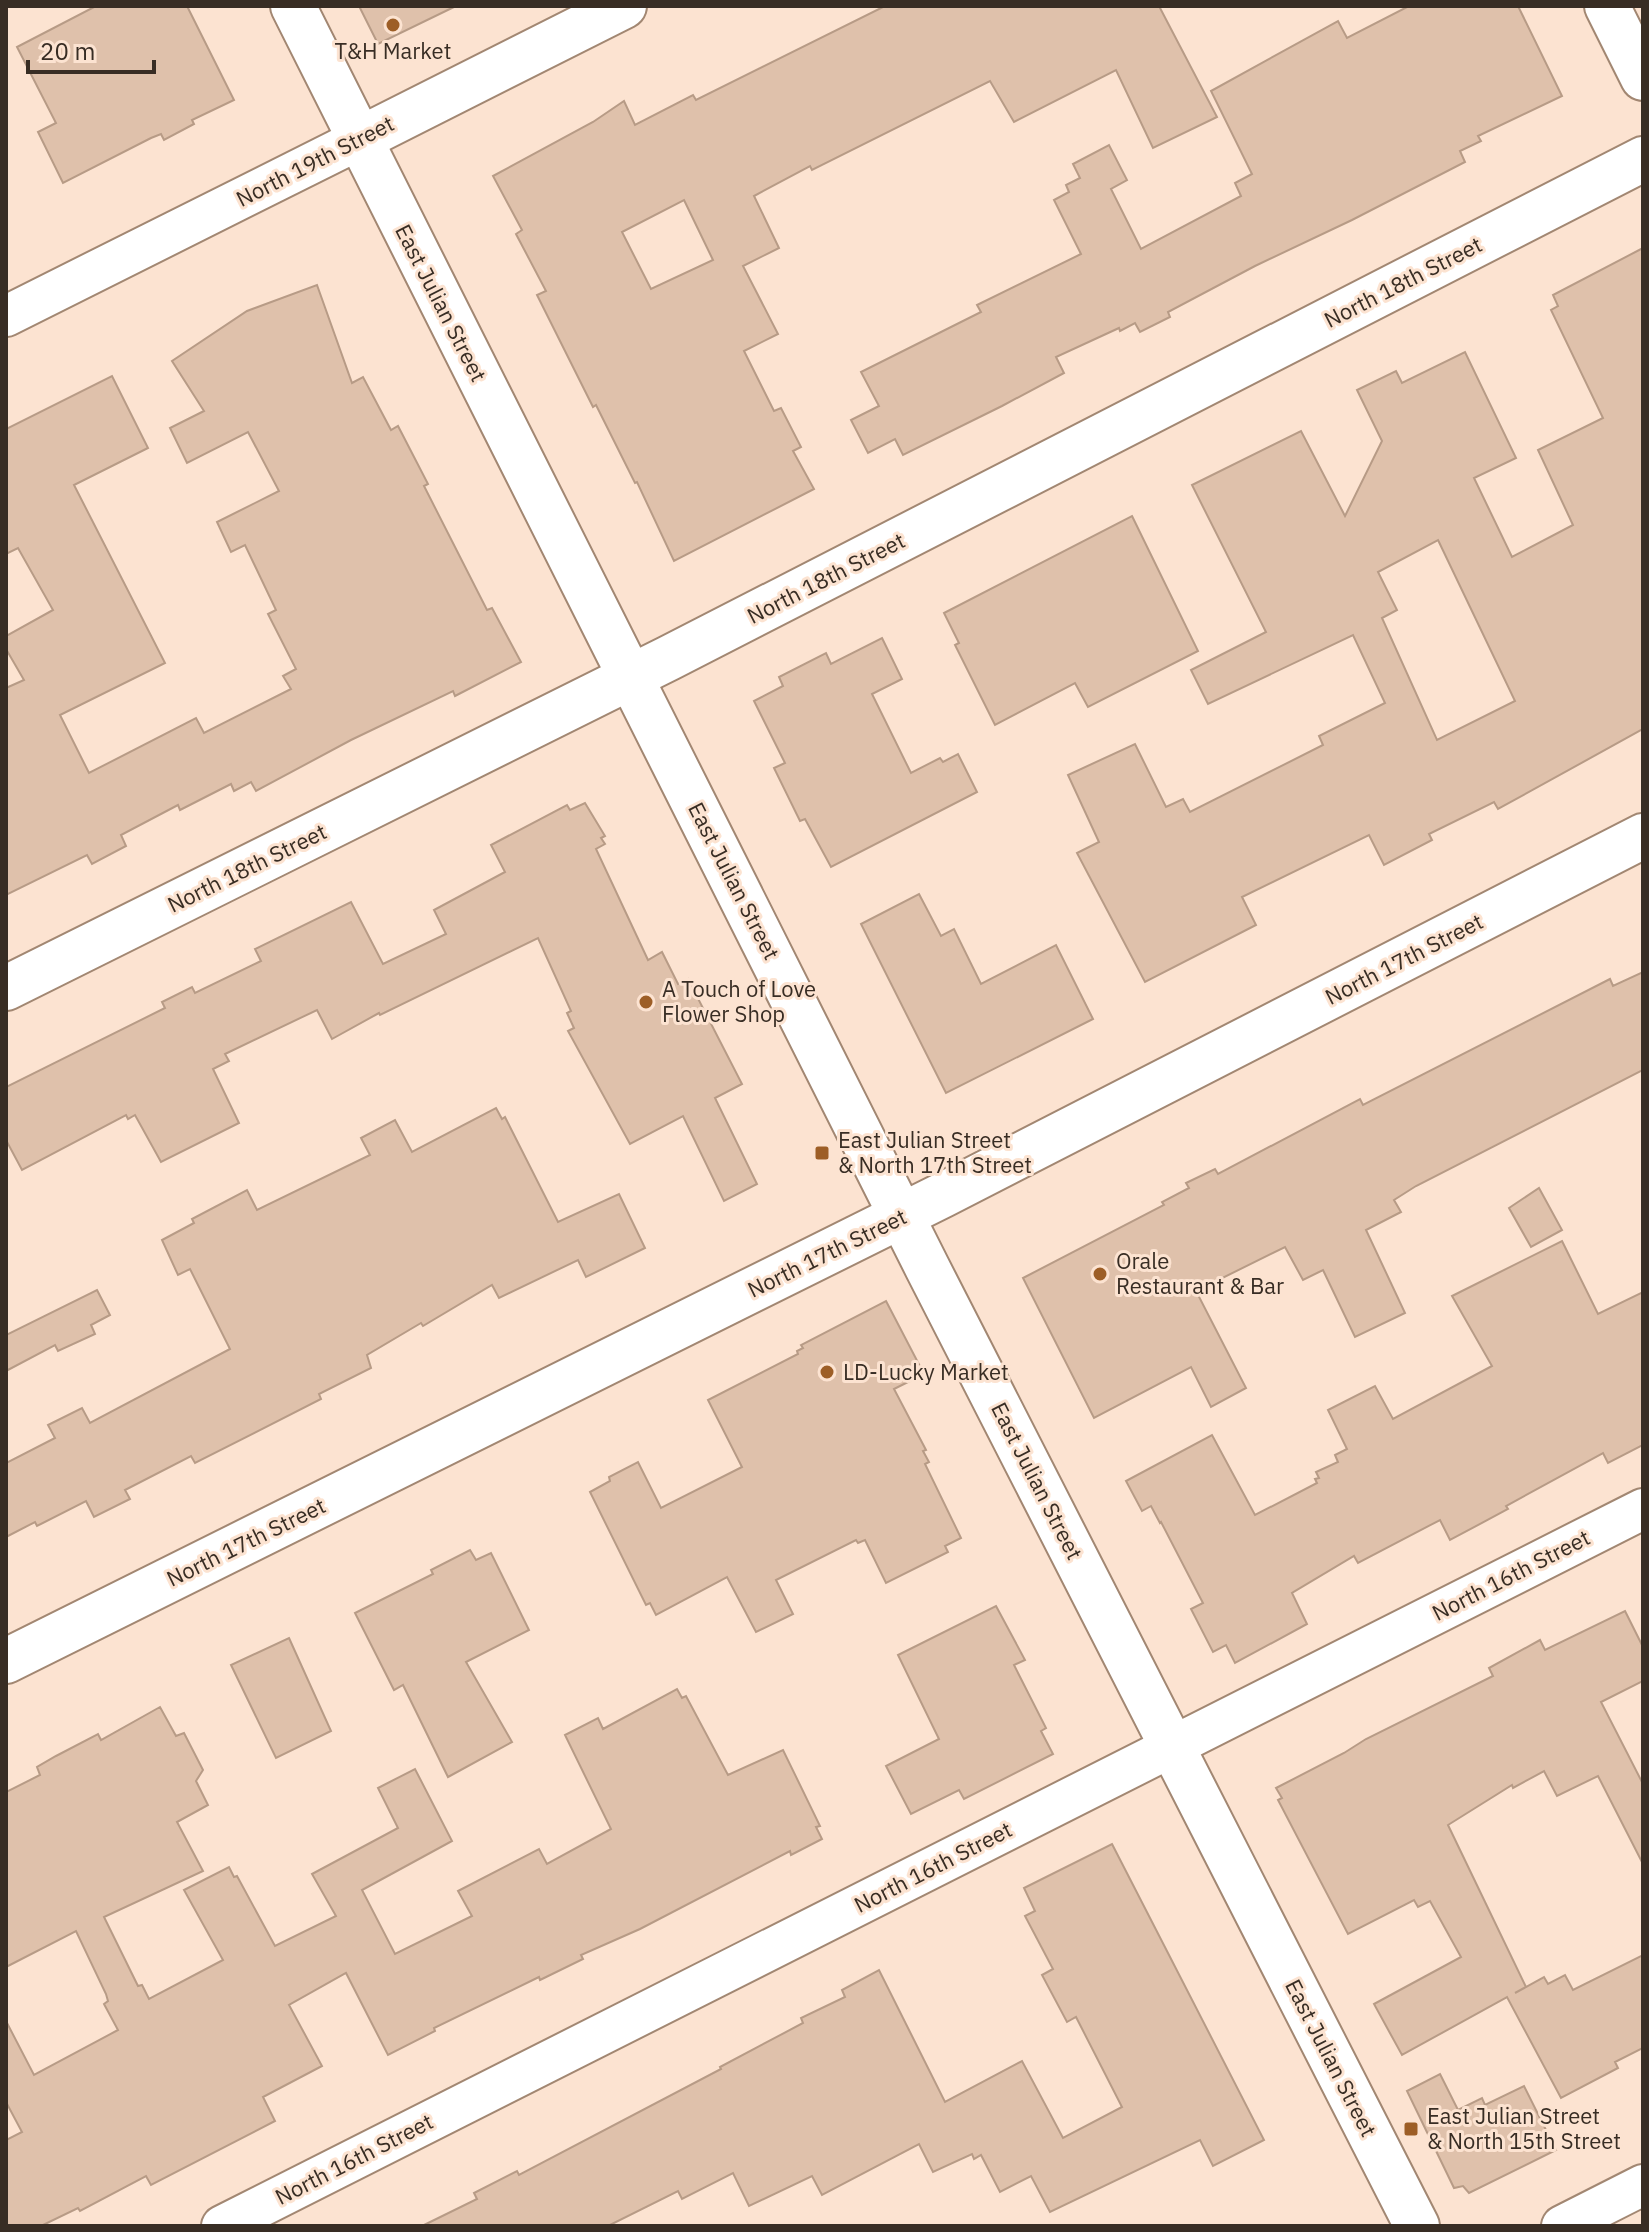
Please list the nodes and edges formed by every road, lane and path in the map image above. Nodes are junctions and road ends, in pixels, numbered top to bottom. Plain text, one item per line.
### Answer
1 (293, 6) edge
2 (624, 6) edge
3 (1607, 6) edge
4 (1643, 78) edge
5 (360, 139) junction
6 (1643, 159) edge
7 (6, 316) edge
8 (630, 678) junction
9 (1643, 836) edge
10 (6, 988) edge
11 (901, 1216) junction
12 (1643, 1509) edge
13 (6, 1661) edge
14 (1172, 1746) junction
15 (1643, 2185) edge
16 (222, 2226) edge
17 (1417, 2226) edge
18 (1562, 2226) edge

1 - 5 main road, East Julian Street
2 - 5 main road, North 19th Street
3 - 4 main road
5 - 7 street, North 19th Street
5 - 8 main road, East Julian Street
6 - 8 main road, North 18th Street
8 - 10 main road, North 18th Street
8 - 11 main road, East Julian Street
9 - 11 main road, North 17th Street
11 - 13 main road, North 17th Street
11 - 14 main road, East Julian Street
12 - 14 street, North 16th Street
14 - 16 street, North 16th Street
14 - 17 main road, East Julian Street
15 - 18 street

